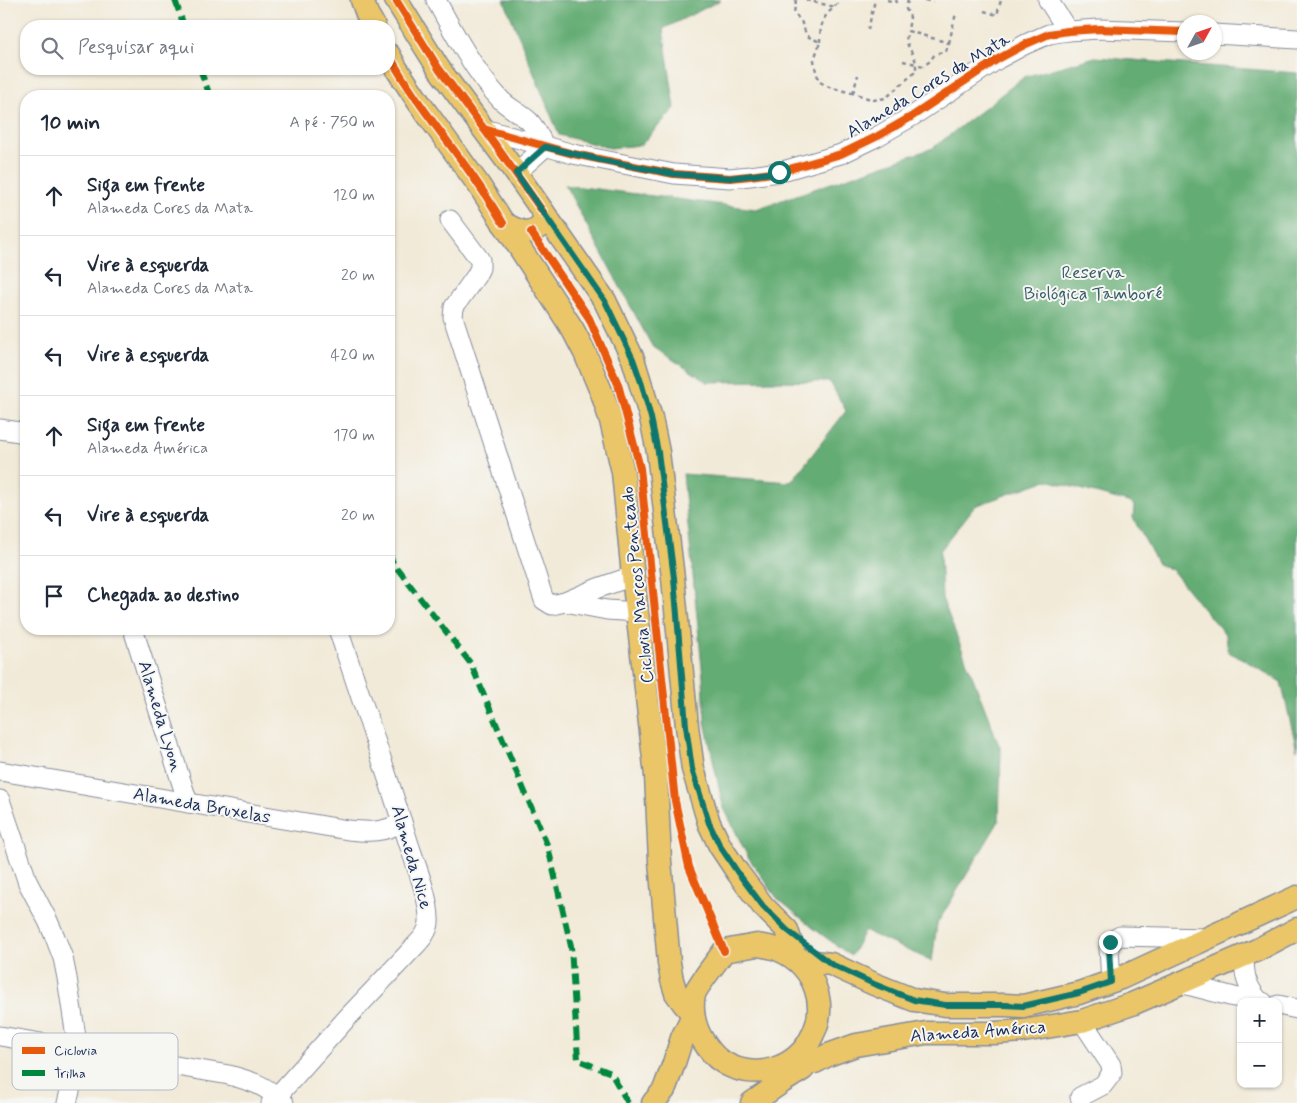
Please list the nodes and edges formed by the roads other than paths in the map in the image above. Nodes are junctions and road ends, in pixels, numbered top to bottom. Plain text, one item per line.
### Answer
1 (362, 0) edge
2 (436, 0) edge
3 (1048, 0) edge
4 (400, 3) edge
5 (370, 20) edge
6 (1068, 31) junction
7 (1177, 32) edge
8 (1222, 34) edge
9 (1297, 39) edge
10 (395, 66) edge
11 (462, 100) junction
12 (430, 119) junction
13 (484, 129) junction
14 (545, 147) junction
15 (516, 173) junction
16 (543, 212) junction
17 (450, 220) dead end
18 (503, 223) junction
19 (0, 429) edge
20 (20, 432) edge
21 (633, 576) junction
22 (565, 602) junction
23 (637, 612) junction
24 (136, 635) edge
25 (340, 635) edge
26 (0, 771) edge
27 (0, 800) edge
28 (188, 802) junction
29 (402, 822) junction
30 (1292, 917) edge
31 (787, 930) junction
32 (1206, 938) junction
33 (1244, 955) junction
34 (796, 959) junction
35 (831, 964) junction
36 (1111, 982) junction
37 (1180, 983) junction
38 (676, 993) junction
39 (1237, 998) edge
40 (1258, 998) edge
41 (1282, 1006) edge
42 (1297, 1009) edge
43 (693, 1014) junction
44 (1082, 1021) junction
45 (76, 1033) edge
46 (682, 1038) junction
47 (800, 1062) junction
48 (178, 1067) edge
49 (70, 1090) edge
50 (1080, 1097) dead end
51 (277, 1101) edge
52 (67, 1103) edge
53 (654, 1103) edge
54 (752, 1103) edge

1 - 5 main road
2 - 14 street
3 - 6 street
4 - 11 main road, Alameda América
6 - 7 street, Alameda Cores da Mata
6 - 14 street, Alameda Cores da Mata
8 - 9 street
10 - 12 main road
11 - 12 main road
11 - 13 main road, Alameda América
12 - 18 main road
13 - 14 street, Alameda Cores da Mata
13 - 15 main road, Alameda América
14 - 15 street
15 - 16 main road, Alameda América
16 - 18 main road
16 - 31 main road, Alameda América
17 - 22 street
18 - 21 main road
19 - 20 street
21 - 22 street
21 - 23 main road
22 - 23 street
23 - 38 main road
24 - 28 street, Alameda Lyon
25 - 29 street, Alameda Nice
26 - 28 street, Alameda Bruxelas
27 - 45 street
28 - 29 street, Alameda Bruxelas
29 - 51 street, Alameda Nice
30 - 32 main road, Alameda América
30 - 33 main road, Alameda América
31 - 34 main road
31 - 35 main road, Alameda América
32 - 36 main road, Alameda América
32 - 36 street
33 - 37 main road, Alameda América
33 - 40 street
34 - 35 main road, Alameda América
34 - 43 main road
34 - 47 main road
35 - 36 main road, Alameda América
37 - 39 street
37 - 44 main road, Alameda América
38 - 43 main road
38 - 46 main road
41 - 42 street
43 - 46 main road
43 - 47 main road
44 - 47 main road, Alameda América
44 - 50 street
46 - 53 main road
47 - 54 main road
48 - 51 street
49 - 52 street

